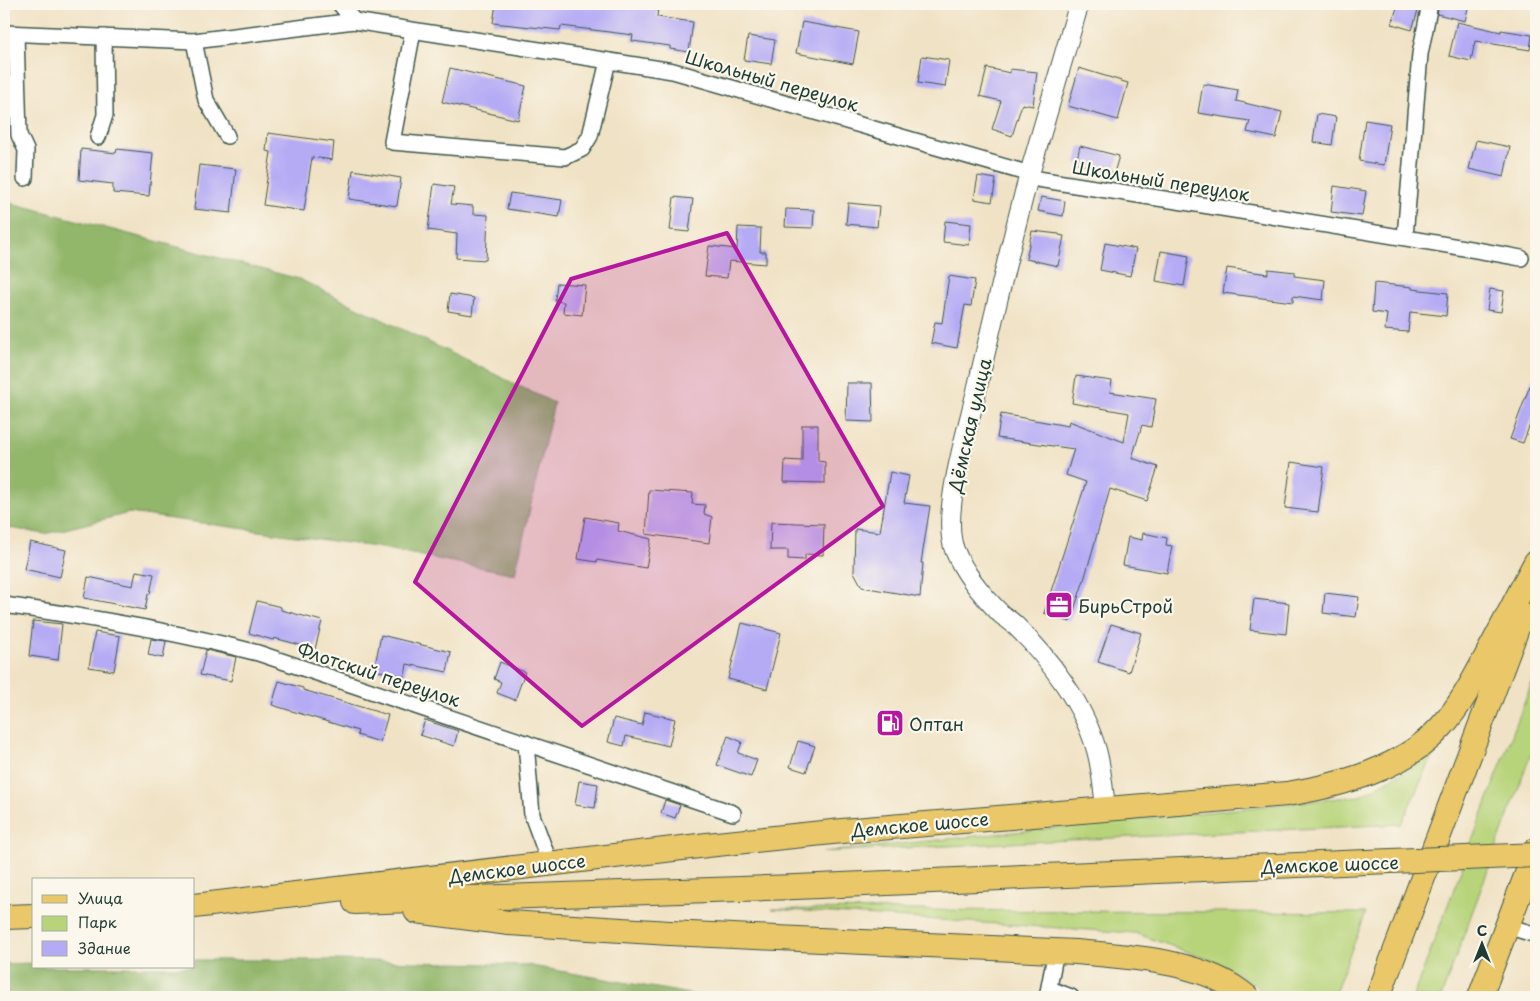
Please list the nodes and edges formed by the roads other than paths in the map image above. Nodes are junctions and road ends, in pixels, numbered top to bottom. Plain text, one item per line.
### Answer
1 (340, 4) edge
2 (1079, 4) edge
3 (1430, 4) edge
4 (354, 21) junction
5 (413, 30) junction
6 (10, 34) edge
7 (104, 37) junction
8 (194, 41) junction
9 (608, 61) junction
10 (227, 136) dead end
11 (98, 137) dead end
12 (1030, 174) junction
13 (25, 178) dead end
14 (1405, 237) junction
15 (1521, 258) dead end
16 (1536, 562) edge
17 (1536, 578) edge
18 (4, 605) edge
19 (526, 743) junction
20 (1106, 809) junction
21 (733, 813) dead end
22 (1536, 850) edge
23 (1536, 855) edge
24 (550, 864) junction
25 (345, 902) junction
26 (195, 907) edge
27 (195, 907) edge
28 (32, 916) edge
29 (4, 917) edge
30 (1507, 926) junction
31 (1536, 935) edge
32 (1056, 951) junction
33 (1049, 993) edge
34 (1070, 997) edge
35 (1247, 997) edge
36 (1378, 997) edge
37 (1480, 997) edge

1 - 4 street
2 - 12 street, Дёмская улица
3 - 14 street
4 - 5 street, Школьный переулок
4 - 8 street, Школьный переулок
5 - 9 street, Школьный переулок
5 - 9 street
6 - 7 street, Школьный переулок
6 - 13 street
7 - 8 street, Школьный переулок
7 - 11 street
8 - 10 street
9 - 12 street, Школьный переулок
12 - 14 street, Школьный переулок
12 - 20 street, Дёмская улица
14 - 15 street, Школьный переулок
16 - 20 main road, Демское шоссе
17 - 36 main road
18 - 19 street, Флотский переулок
19 - 21 street, Флотский переулок
19 - 24 street
20 - 24 main road, Демское шоссе
22 - 30 main road
23 - 25 main road, Демское шоссе, bridge
24 - 26 main road, Демское шоссе
25 - 27 main road, Демское шоссе
25 - 32 main road
28 - 29 main road
30 - 31 street
30 - 37 main road
32 - 33 street
32 - 35 main road
33 - 34 street

